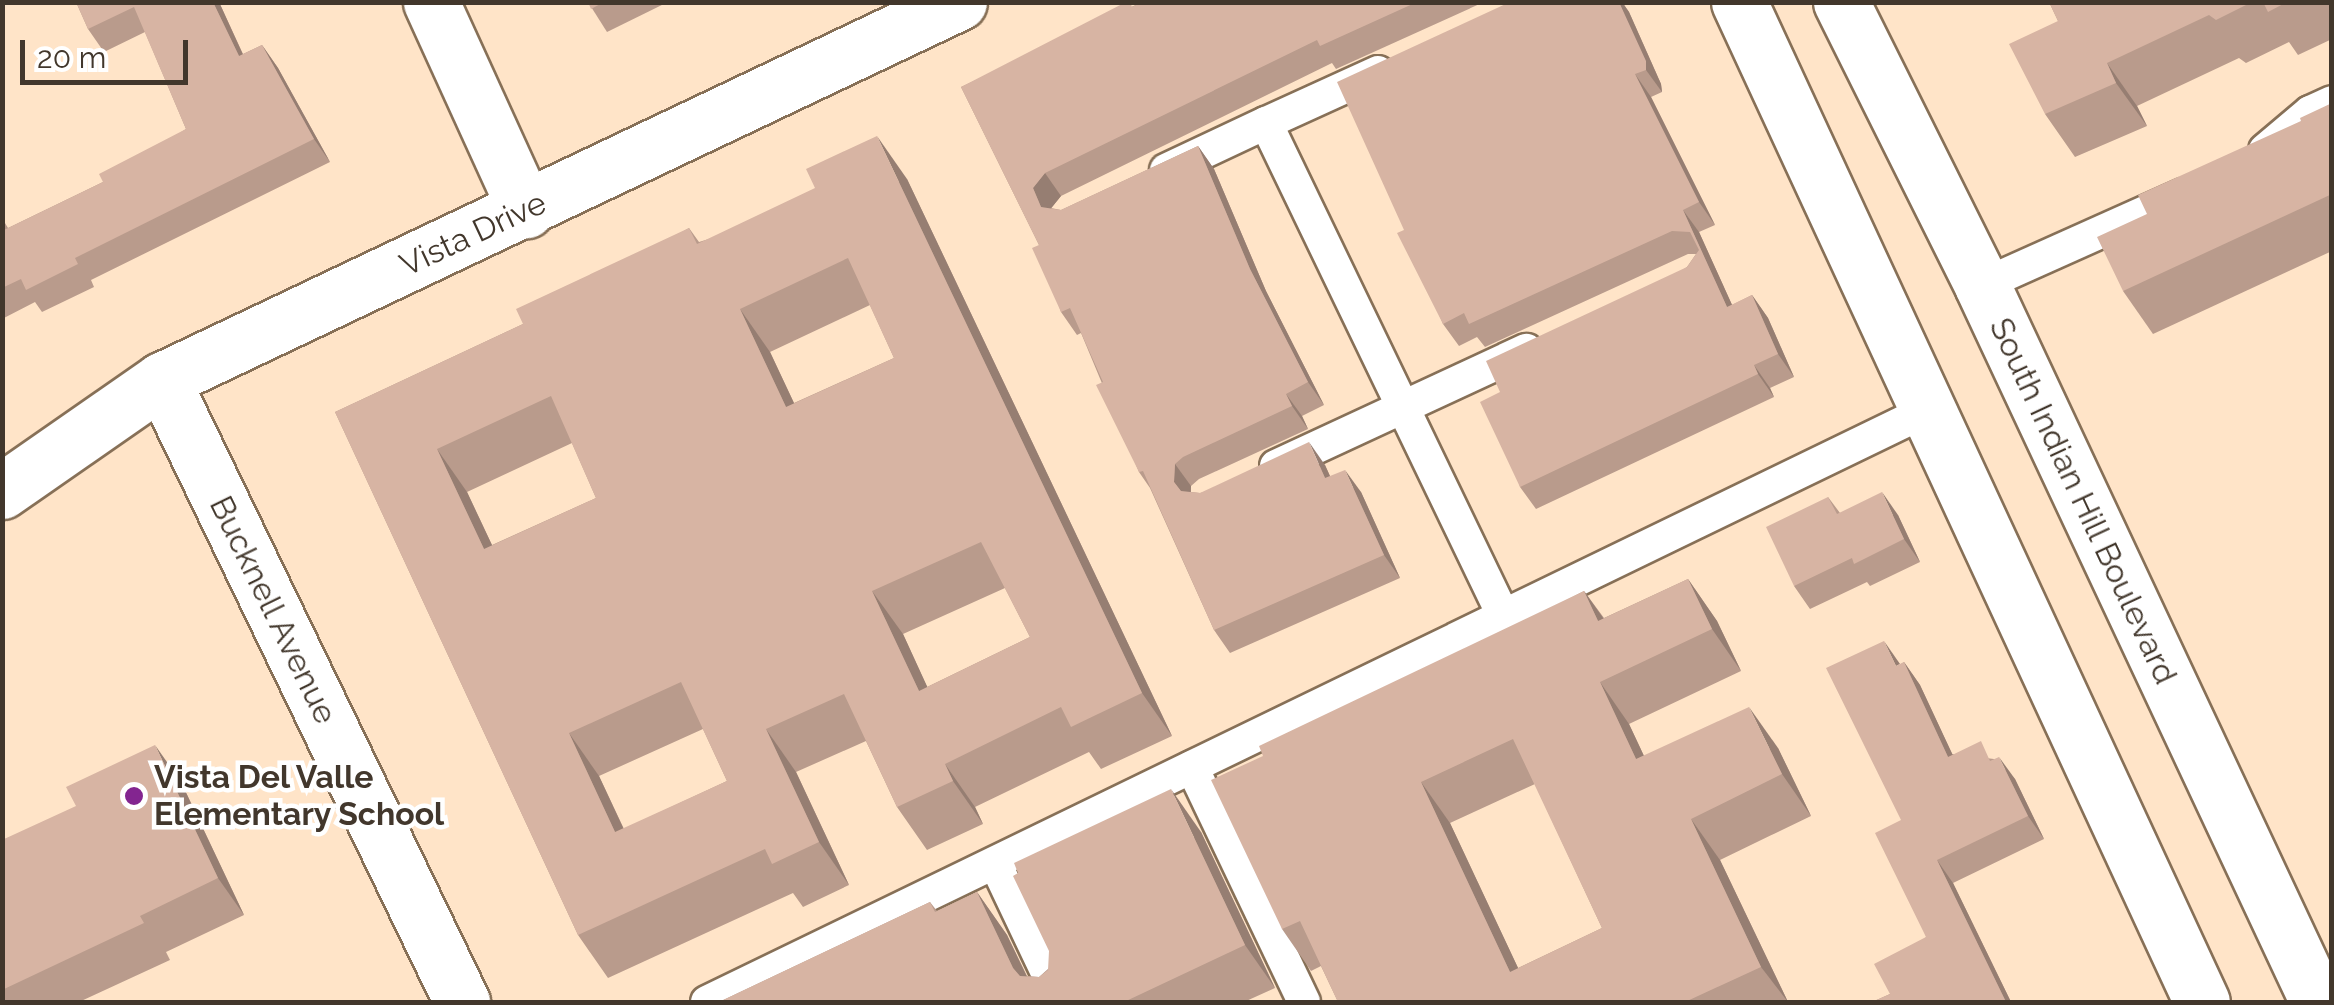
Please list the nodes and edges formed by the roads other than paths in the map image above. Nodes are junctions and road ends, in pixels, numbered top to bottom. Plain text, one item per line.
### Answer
1 (431, 2) edge
2 (959, 2) edge
3 (1739, 2) edge
4 (1842, 2) edge
5 (1406, 59) edge
6 (2332, 102) edge
7 (1266, 123) junction
8 (2244, 168) edge
9 (1141, 181) edge
10 (2210, 183) edge
11 (526, 210) junction
12 (1982, 285) junction
13 (1557, 336) edge
14 (162, 380) junction
15 (1403, 407) junction
16 (1926, 412) junction
17 (1244, 481) edge
18 (2, 491) edge
19 (1504, 617) junction
20 (1192, 767) junction
21 (996, 863) junction
22 (462, 1002) edge
23 (706, 1002) edge
24 (1061, 1002) edge
25 (1304, 1002) edge
26 (2202, 1002) edge
27 (2318, 1002) edge

1 - 11 main road
2 - 11 main road, Vista Drive
3 - 16 main road
4 - 12 main road, South Indian Hill Boulevard
5 - 7 lane
6 - 8 lane
7 - 9 lane
7 - 15 lane
10 - 12 lane
11 - 14 main road, Vista Drive
12 - 27 main road, South Indian Hill Boulevard
13 - 15 lane
14 - 18 main road, Vista Drive
14 - 22 main road, Bucknell Avenue
15 - 17 lane
15 - 19 lane
16 - 19 lane
16 - 26 main road
19 - 20 lane
20 - 21 lane
20 - 25 lane
21 - 23 lane
21 - 24 lane

